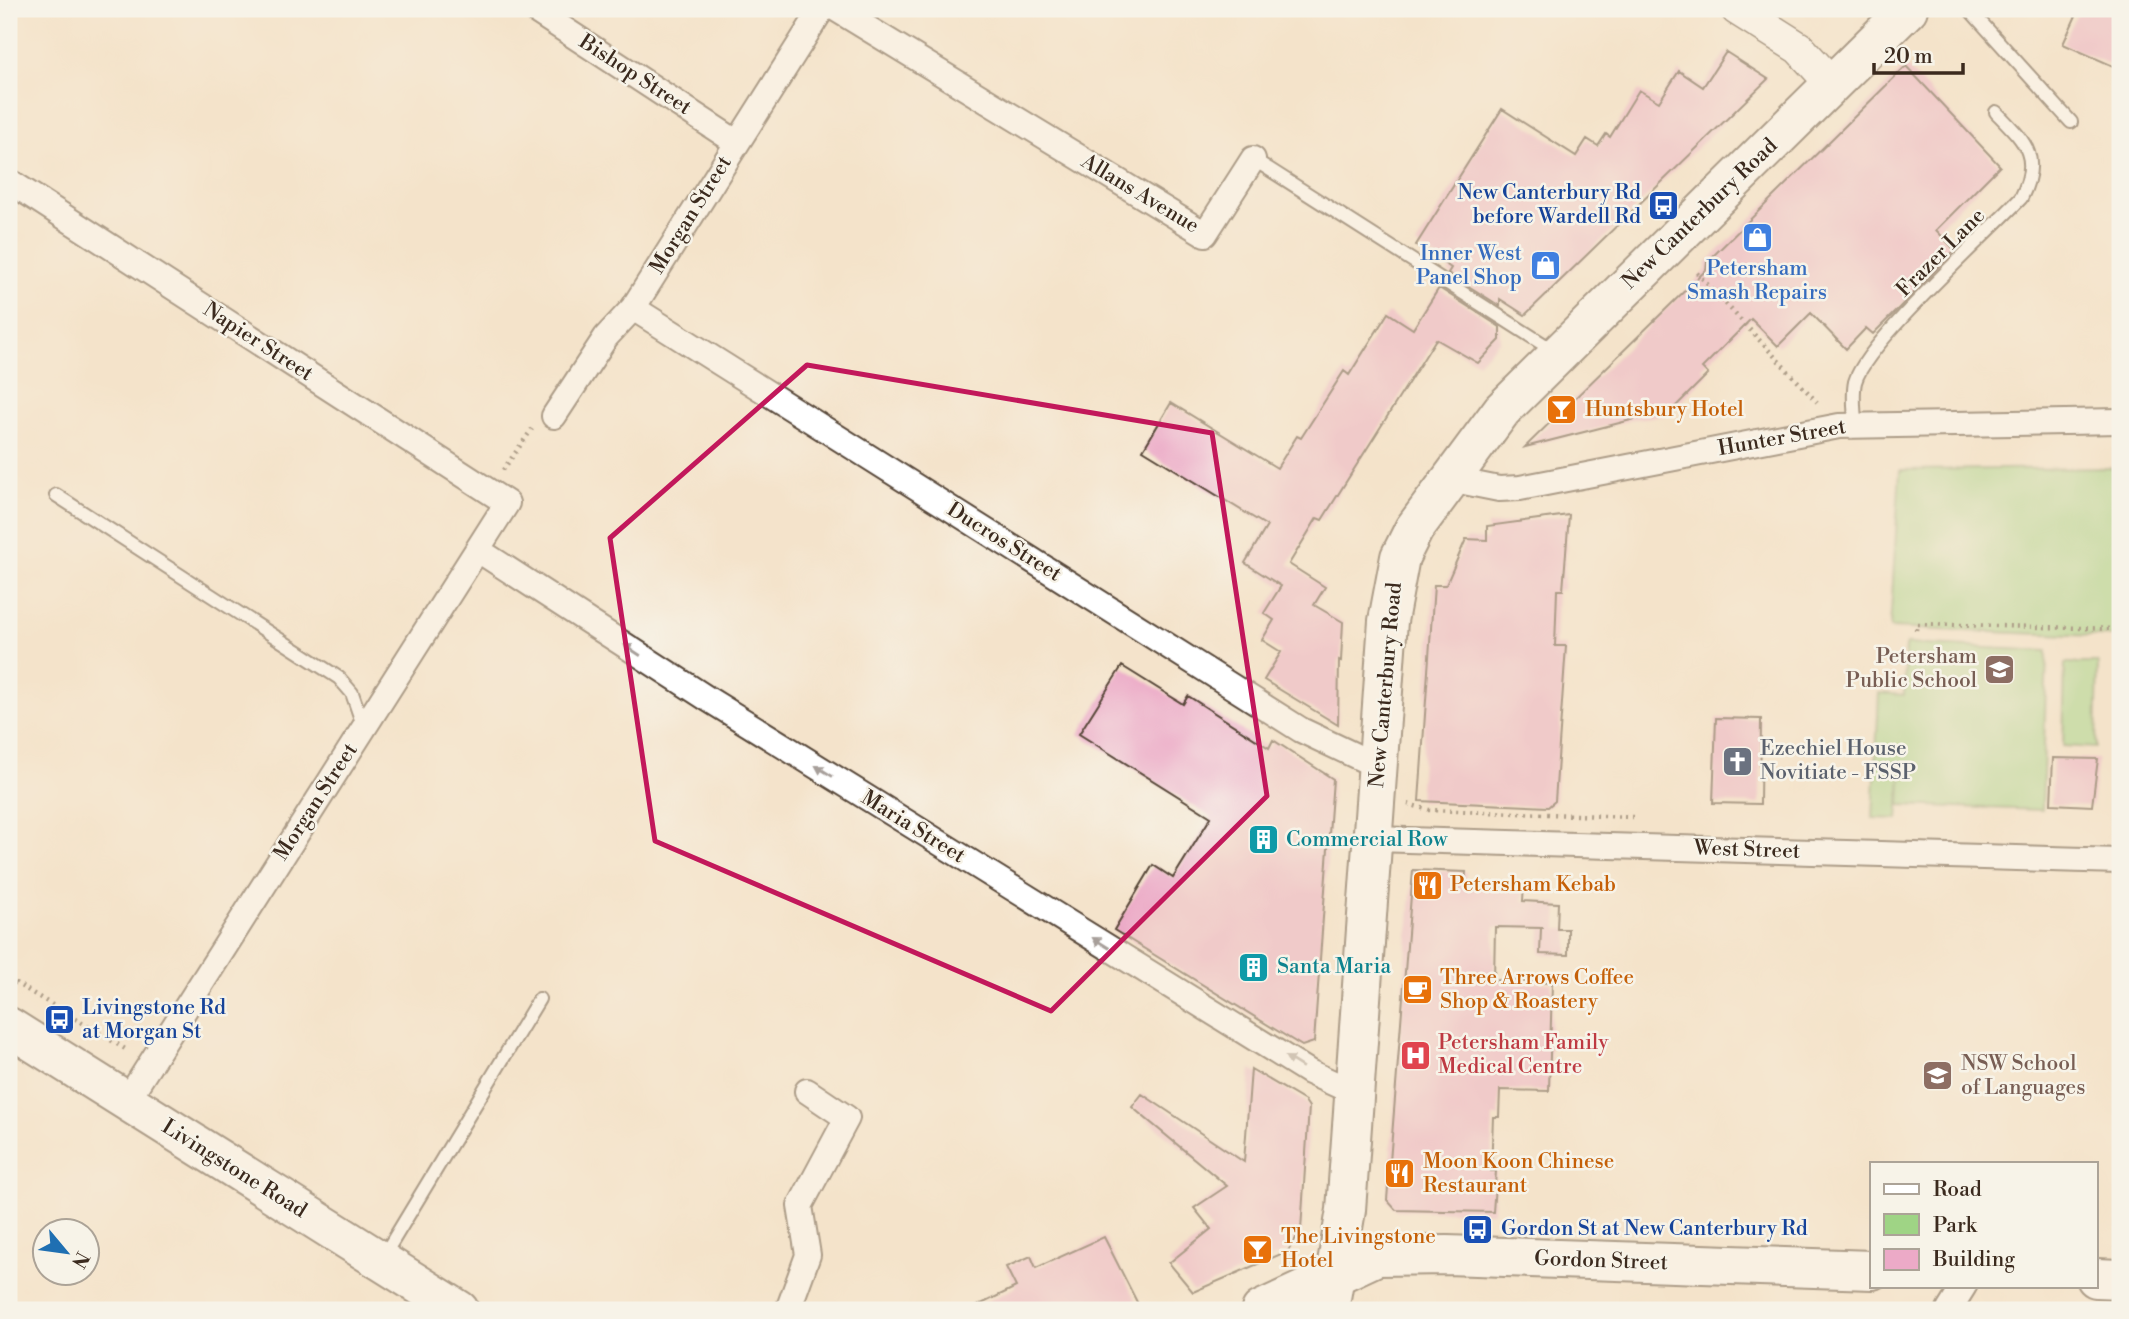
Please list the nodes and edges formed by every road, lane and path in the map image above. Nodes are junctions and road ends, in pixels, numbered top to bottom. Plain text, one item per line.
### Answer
1 (533, 9) edge
2 (822, 9) edge
3 (836, 9) edge
4 (1737, 9) edge
5 (1908, 9) edge
6 (1969, 9) edge
7 (1832, 84) junction
8 (1996, 112) dead end
9 (2071, 122) dead end
10 (737, 142) junction
11 (1253, 159) joint
12 (9, 181) edge
13 (1697, 273) dead end
14 (633, 308) junction
15 (1558, 353) junction
16 (554, 416) joint
17 (2120, 421) edge
18 (1847, 426) junction
19 (1450, 479) junction
20 (56, 495) dead end
21 (498, 497) junction
22 (478, 550) junction
23 (2120, 629) edge
24 (1916, 630) dead end
25 (364, 728) junction
26 (1379, 767) junction
27 (1374, 839) junction
28 (2120, 861) edge
29 (9, 979) edge
30 (539, 999) dead end
31 (9, 1027) edge
32 (149, 1063) junction
33 (807, 1091) dead end
34 (1355, 1093) junction
35 (126, 1102) junction
36 (381, 1261) junction
37 (1870, 1269) edge
38 (2098, 1278) edge
39 (2120, 1279) edge
40 (1963, 1288) edge
41 (1332, 1293) edge
42 (458, 1310) edge
43 (788, 1310) edge
44 (1261, 1310) edge
45 (1949, 1310) edge

1 - 10 street, Bishop Street
2 - 10 street, Morgan Street
3 - 11 street, Allans Avenue
4 - 7 street
5 - 7 main road, New Canterbury Road
6 - 9 lane
7 - 15 main road, New Canterbury Road
8 - 18 lane, Frazer Lane
10 - 14 street, Morgan Street
11 - 15 lane, Allans Avenue
12 - 21 street, Napier Street
13 - 18 path
14 - 16 street, Morgan Street
14 - 26 street, Ducros Street
15 - 19 main road, New Canterbury Road
16 - 21 path
17 - 18 street, Hunter Street
18 - 19 street, Hunter Street
19 - 26 main road, New Canterbury Road
20 - 25 lane
21 - 22 street, Morgan Street
22 - 25 street, Morgan Street
34 -> 22 street, Maria Street
23 - 24 path
25 - 32 street, Morgan Street
26 - 27 main road, New Canterbury Road
27 - 28 street, West Street
27 - 34 main road, New Canterbury Road
29 - 32 path
30 - 36 lane
31 - 35 main road, Livingstone Road
32 - 35 street, Morgan Street
33 - 43 street
34 - 41 main road, New Canterbury Road
35 - 36 main road, Livingstone Road
36 - 42 main road, Livingstone Road
37 - 41 main road, Gordon Street
38 - 39 main road
40 - 45 street
41 - 44 main road

